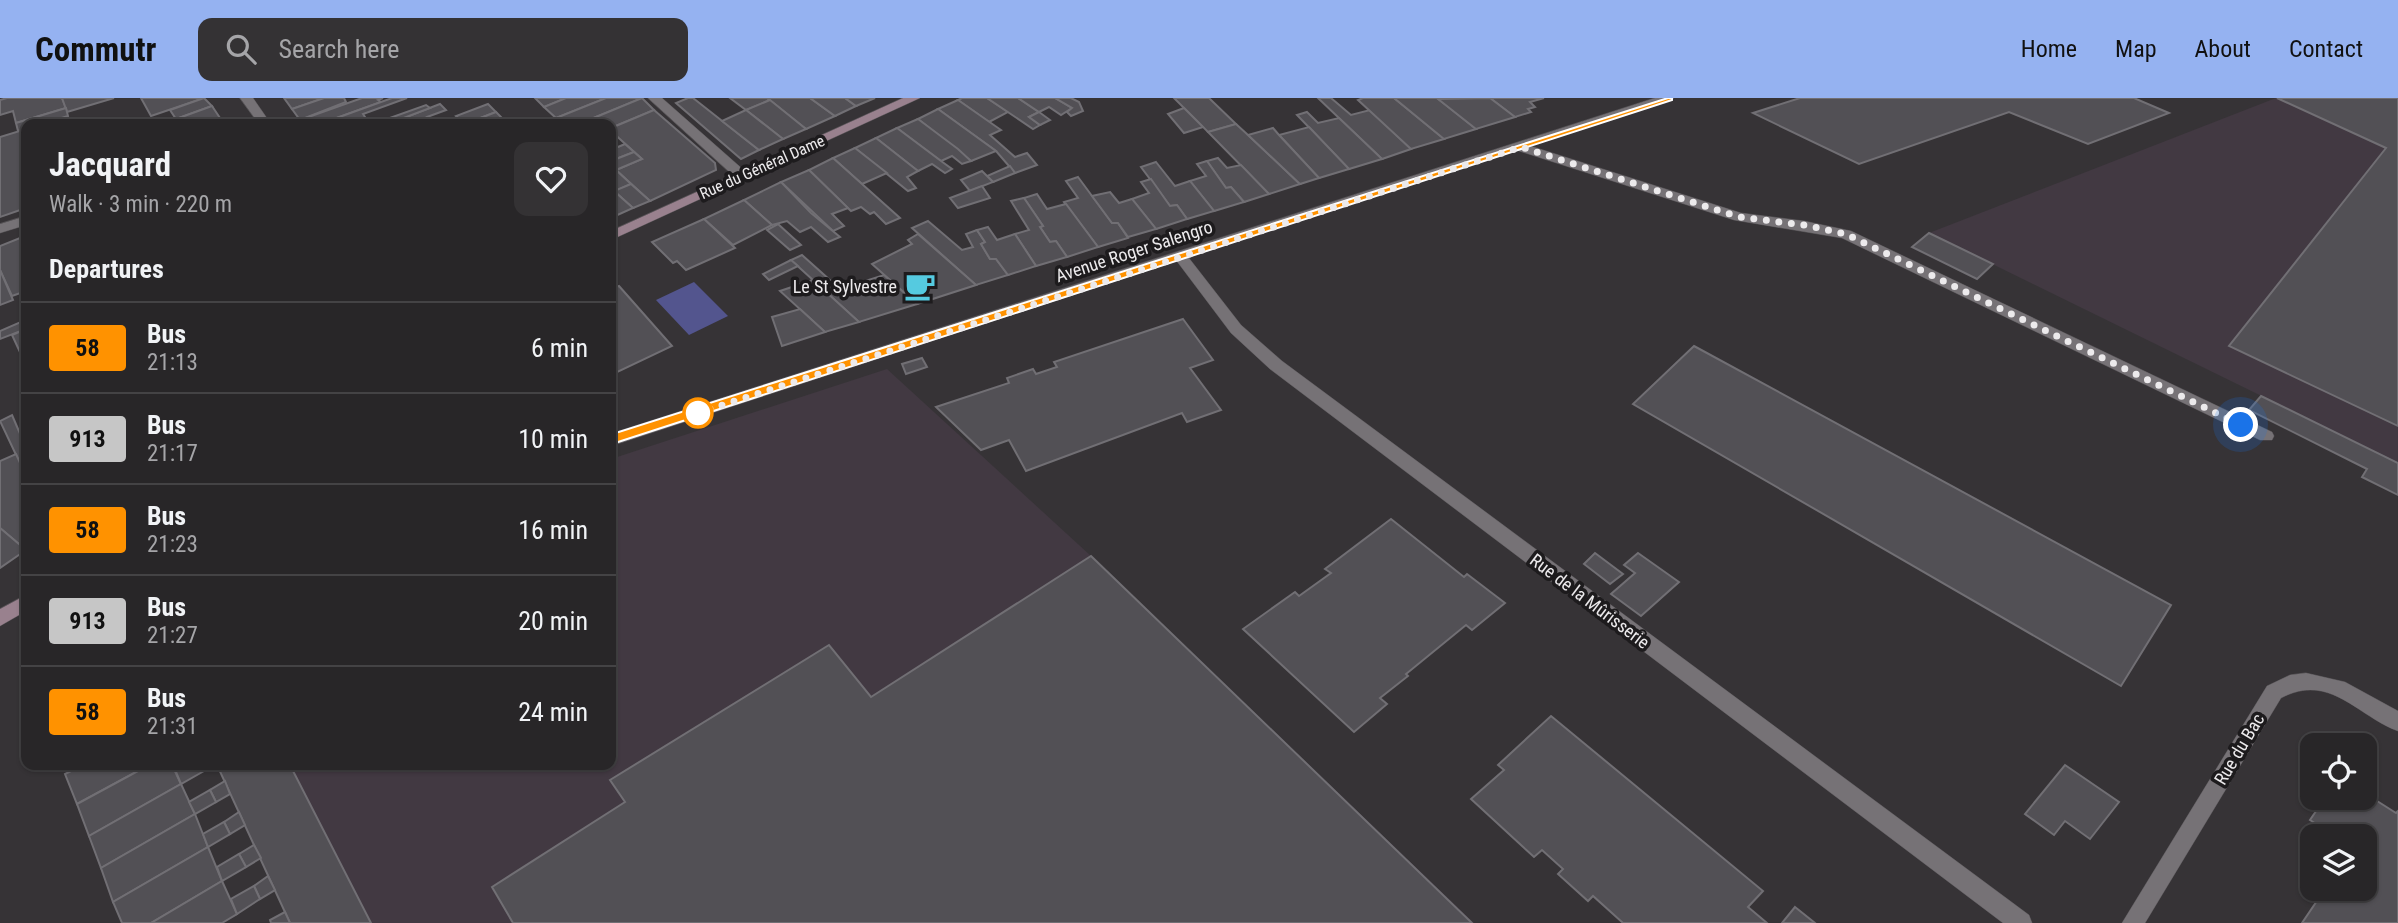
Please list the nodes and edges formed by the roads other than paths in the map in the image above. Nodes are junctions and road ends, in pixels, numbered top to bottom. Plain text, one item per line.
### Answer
1 (246, 98) edge
2 (654, 98) edge
3 (914, 98) edge
4 (1668, 98) edge
5 (261, 119) edge
6 (1521, 147) junction
7 (742, 176) junction
8 (21, 222) edge
9 (0, 229) edge
10 (616, 234) edge
11 (1180, 256) junction
12 (2266, 436) dead end
13 (616, 438) edge
14 (21, 604) edge
15 (0, 618) edge
16 (2398, 722) edge
17 (2021, 923) edge
18 (2133, 923) edge

1 - 5 street
2 - 7 street
3 - 7 street, Rue du Général Dame
4 - 6 street, Avenue Roger Salengro
6 - 11 street, Avenue Roger Salengro
6 - 12 street
7 - 10 street, Rue du Général Dame
8 - 9 street
11 - 13 street, Avenue Roger Salengro
11 - 17 street, Rue de la Mûrisserie
14 - 15 street
16 - 18 street, Rue du Bac

